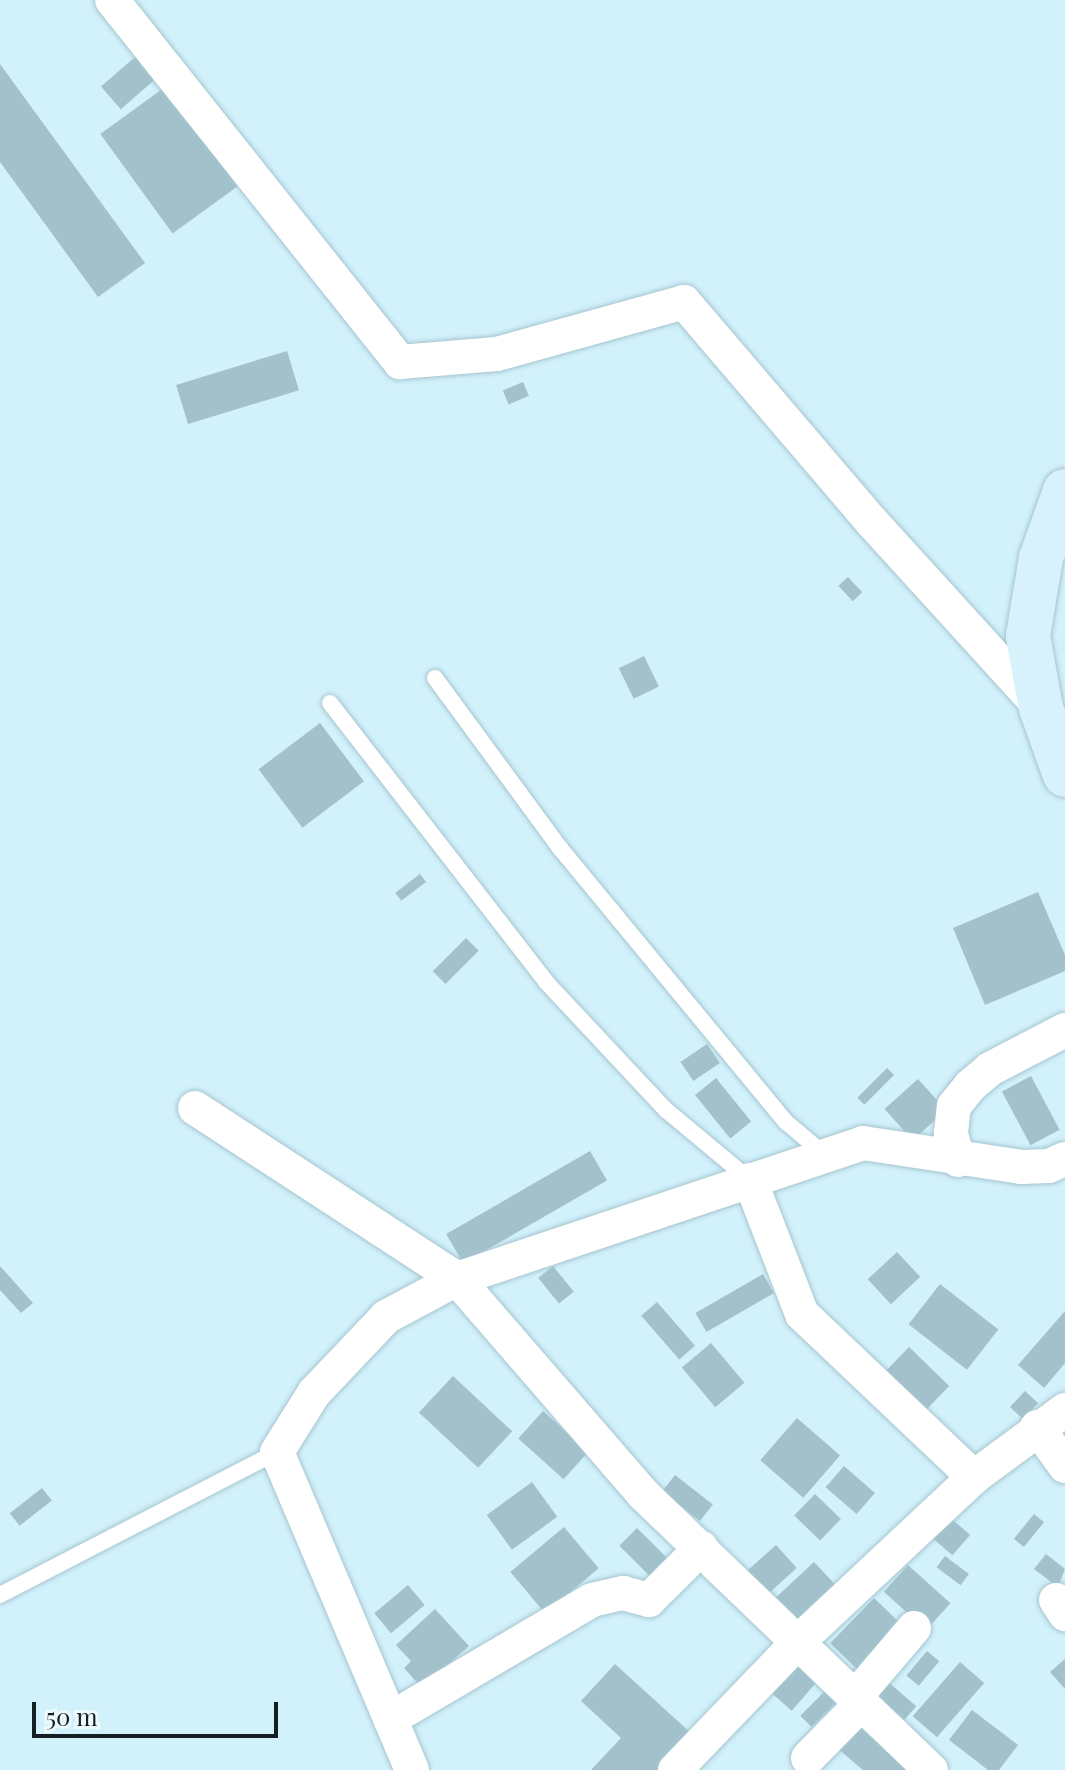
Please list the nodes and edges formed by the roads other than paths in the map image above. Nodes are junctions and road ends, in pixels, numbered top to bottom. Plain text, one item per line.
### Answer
1 (112, 0) edge
2 (1065, 491) edge
3 (435, 678) dead end
4 (330, 703) dead end
5 (1041, 708) junction
6 (1065, 775) edge
7 (1065, 1030) edge
8 (195, 1108) dead end
9 (825, 1155) junction
10 (1065, 1159) edge
11 (958, 1160) junction
12 (750, 1180) junction
13 (457, 1279) junction
14 (1051, 1419) edge
15 (277, 1452) junction
16 (1065, 1466) edge
17 (974, 1477) junction
18 (701, 1548) junction
19 (0, 1595) edge
20 (914, 1628) dead end
21 (800, 1640) junction
22 (860, 1699) junction
23 (390, 1719) junction
24 (808, 1758) dead end
25 (412, 1770) edge
26 (675, 1770) edge
27 (931, 1770) edge

1 - 5 street
2 - 5 main road
3 - 9 lane
4 - 12 lane
5 - 6 main road
7 - 11 street
8 - 13 street
9 - 11 street
9 - 12 street
10 - 11 street
12 - 13 street
12 - 17 street
13 - 15 street
13 - 18 street
14 - 16 street
14 - 17 street
15 - 19 lane
15 - 23 street
17 - 21 street
18 - 21 street
18 - 23 street
20 - 22 street
21 - 22 street
21 - 26 street
22 - 24 street
22 - 27 street
23 - 25 street

